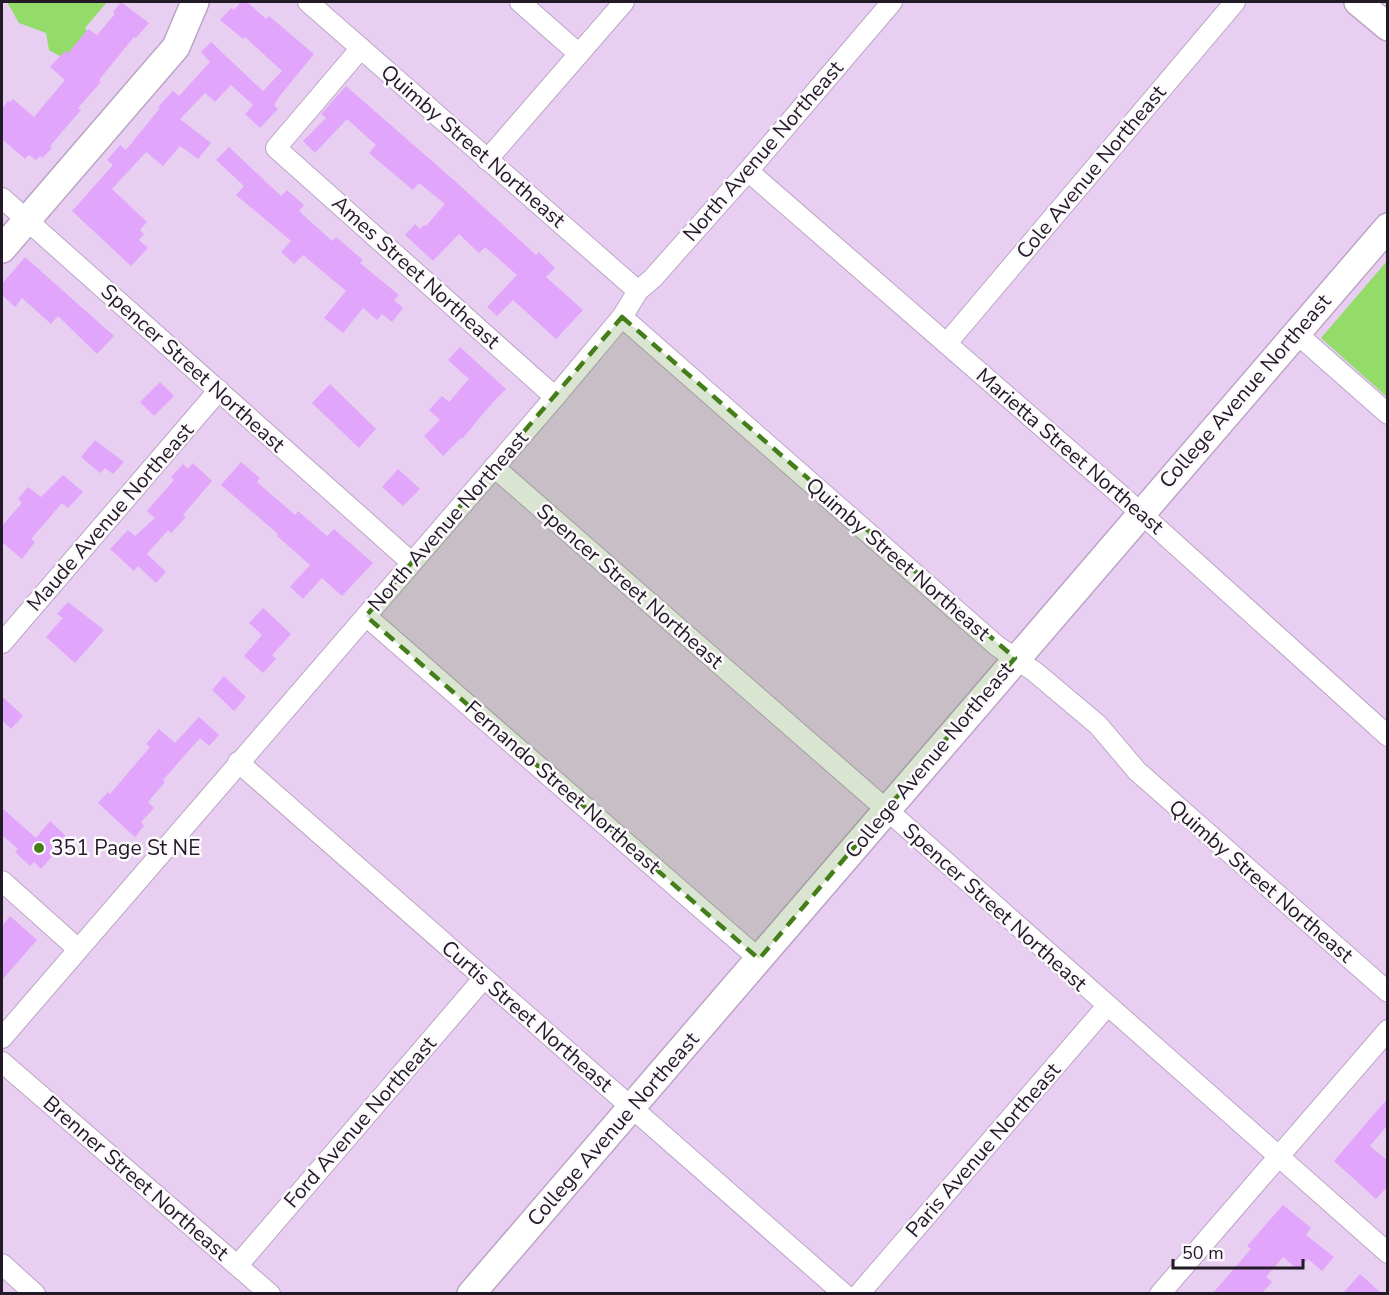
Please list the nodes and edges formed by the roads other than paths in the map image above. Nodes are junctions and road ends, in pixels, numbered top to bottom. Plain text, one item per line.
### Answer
1 (195, 2) edge
2 (308, 2) edge
3 (520, 2) edge
4 (624, 2) edge
5 (892, 2) edge
6 (1235, 2) edge
7 (1358, 2) edge
8 (1388, 27) edge
9 (361, 48) junction
10 (579, 54) junction
11 (487, 160) junction
12 (748, 171) junction
13 (2, 198) edge
14 (26, 220) junction
15 (1388, 227) edge
16 (2, 249) edge
17 (638, 291) junction
18 (622, 317) junction
19 (1296, 333) junction
20 (947, 343) junction
21 (219, 390) junction
22 (555, 397) junction
23 (1388, 414) edge
24 (494, 467) junction
25 (1141, 512) junction
26 (411, 562) junction
27 (366, 616) junction
28 (2, 643) edge
29 (1016, 658) junction
30 (1388, 736) edge
31 (238, 762) junction
32 (886, 810) junction
33 (2, 881) edge
34 (78, 949) junction
35 (759, 959) junction
36 (483, 979) junction
37 (1388, 992) edge
38 (1107, 1006) junction
39 (1388, 1030) edge
40 (2, 1038) edge
41 (2, 1062) edge
42 (632, 1107) junction
43 (1278, 1156) junction
44 (1388, 1253) edge
45 (2, 1264) edge
46 (238, 1265) junction
47 (35, 1293) edge
48 (270, 1293) edge
49 (471, 1293) edge
50 (844, 1293) edge
51 (860, 1293) edge
52 (1160, 1293) edge

1 - 14 street
2 - 9 street, Quimby Street Northeast
3 - 10 street
4 - 10 street
5 - 12 street, North Avenue Northeast
6 - 20 street, Cole Avenue Northeast
7 - 8 street
9 - 11 street, Quimby Street Northeast
9 - 22 street, Ames Street Northeast
10 - 11 street
11 - 17 street, Quimby Street Northeast
12 - 17 street, North Avenue Northeast
12 - 20 street, Marietta Street Northeast
13 - 14 street, Spencer Street Northeast
14 - 16 street
14 - 21 street, Spencer Street Northeast
15 - 19 street, College Avenue Northeast
17 - 18 street, North Avenue Northeast
18 - 22 street, North Avenue Northeast
18 - 29 street, Quimby Street Northeast
19 - 23 street
19 - 25 street, College Avenue Northeast
20 - 25 street, Marietta Street Northeast
21 - 26 street, Spencer Street Northeast
21 - 28 street, Maude Avenue Northeast
22 - 24 street, North Avenue Northeast
24 - 26 street, North Avenue Northeast
24 - 32 street, Spencer Street Northeast
25 - 29 street, College Avenue Northeast
25 - 30 street, Marietta Street Northeast
26 - 27 street, North Avenue Northeast
27 - 31 street, North Avenue Northeast
27 - 35 street, Fernando Street Northeast
29 - 32 street, College Avenue Northeast
29 - 37 street, Quimby Street Northeast
31 - 34 street, North Avenue Northeast
31 - 36 street, Curtis Street Northeast
32 - 35 street, College Avenue Northeast
32 - 38 street, Spencer Street Northeast
33 - 34 street
34 - 40 street, North Avenue Northeast
35 - 42 street, College Avenue Northeast
36 - 42 street, Curtis Street Northeast
36 - 46 street, Ford Avenue Northeast
38 - 43 street, Spencer Street Northeast
38 - 51 street, Paris Avenue Northeast
39 - 43 street
41 - 46 street, Brenner Street Northeast
42 - 49 street, College Avenue Northeast
42 - 50 street, Curtis Street Northeast
43 - 44 street, Spencer Street Northeast
43 - 52 street
45 - 47 street
46 - 48 street, Brenner Street Northeast

